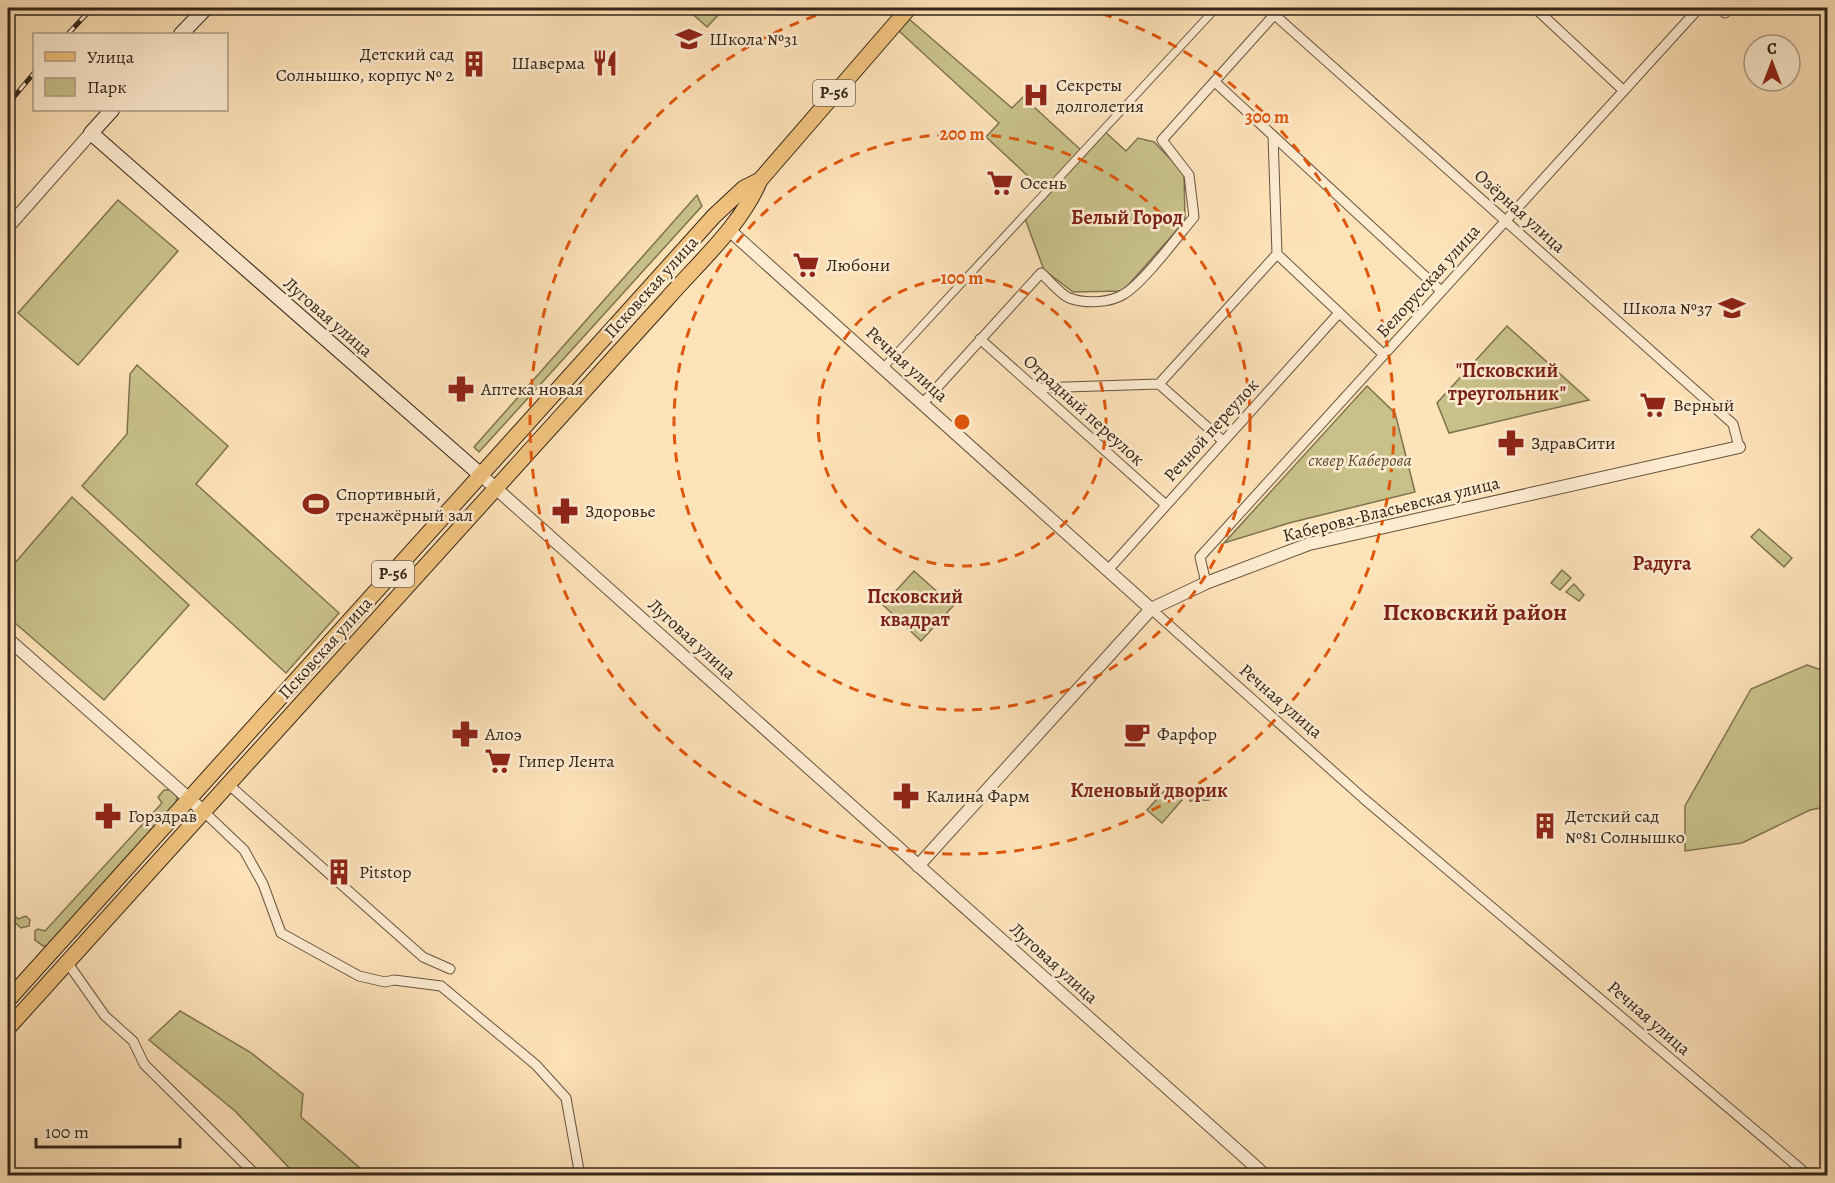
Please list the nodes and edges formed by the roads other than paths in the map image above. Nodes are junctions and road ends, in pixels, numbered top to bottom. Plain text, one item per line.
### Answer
1 (206, 8) edge
2 (909, 8) edge
3 (1216, 8) edge
4 (1267, 8) edge
5 (1535, 8) edge
6 (1699, 8) edge
7 (1275, 14) junction
8 (182, 33) edge
9 (1215, 82) junction
10 (1624, 91) junction
11 (111, 111) edge
12 (92, 133) junction
13 (1273, 136) junction
14 (760, 180) junction
15 (1505, 221) junction
16 (8, 227) edge
17 (728, 229) junction
18 (1277, 254) junction
19 (652, 286) junction
20 (1441, 291) junction
21 (666, 300) junction
22 (1339, 313) junction
23 (980, 339) junction
24 (1383, 354) junction
25 (884, 367) junction
26 (1159, 384) junction
27 (1036, 388) junction
28 (924, 402) junction
29 (1223, 441) junction
30 (1739, 447) joint
31 (482, 476) junction
32 (496, 488) junction
33 (1166, 505) junction
34 (1108, 570) junction
35 (1206, 583) junction
36 (1151, 609) junction
37 (8, 639) edge
38 (228, 784) junction
39 (190, 799) junction
40 (203, 811) junction
41 (918, 866) junction
42 (67, 962) junction
43 (450, 969) dead end
44 (8, 1000) edge
45 (8, 1028) edge
46 (257, 1176) edge
47 (580, 1176) edge
48 (1266, 1176) edge
49 (1809, 1176) edge

1 - 8 main road
2 - 14 main road, Псковская улица / Р-56
3 - 25 street
4 - 7 street, Озёрная улица
5 - 10 street
6 - 10 street, Белорусская улица
7 - 9 street
7 - 15 street, Озёрная улица
9 - 13 street
9 - 23 street
10 - 15 street, Белорусская улица
11 - 12 main road
12 - 16 street
12 - 31 main road, Луговая улица
13 - 18 street
13 - 20 street
14 - 17 main road, Псковская улица
14 - 19 main road, Псковская улица / Р-56
15 - 20 street, Белорусская улица
15 - 30 street, Озёрная улица
17 - 21 main road, Псковская улица
17 - 25 street, Речная улица
18 - 22 street
18 - 26 street
19 - 21 main road
19 - 31 main road, Псковская улица / Р-56
20 - 24 street, Белорусская улица
21 - 32 main road, Псковская улица
22 - 24 street
22 - 29 street, Речной переулок
23 - 27 street, Отрадный переулок
23 - 28 street
24 - 35 street, Белорусская улица
25 - 28 street, Речная улица
26 - 27 street
26 - 29 street
27 - 33 street, Отрадный переулок
28 - 34 street, Речная улица
29 - 33 street, Речной переулок
30 - 35 street, Каберова-Власьевская улица
31 - 32 street, Луговая улица
31 - 39 main road, Псковская улица / Р-56
32 - 38 main road, Псковская улица
32 - 41 street, Луговая улица
33 - 34 street, Речной переулок
34 - 36 street, Речная улица
35 - 36 street, Каберова-Власьевская улица
36 - 41 street, Каберова-Власьевская улица
36 - 49 street, Речная улица
37 - 39 street
38 - 40 main road, Псковская улица
38 - 43 street
39 - 40 street
39 - 44 main road, Псковская улица / Р-56
40 - 42 main road, Псковская улица
40 - 47 street
41 - 48 street, Луговая улица
42 - 45 main road, Псковская улица
42 - 46 street

